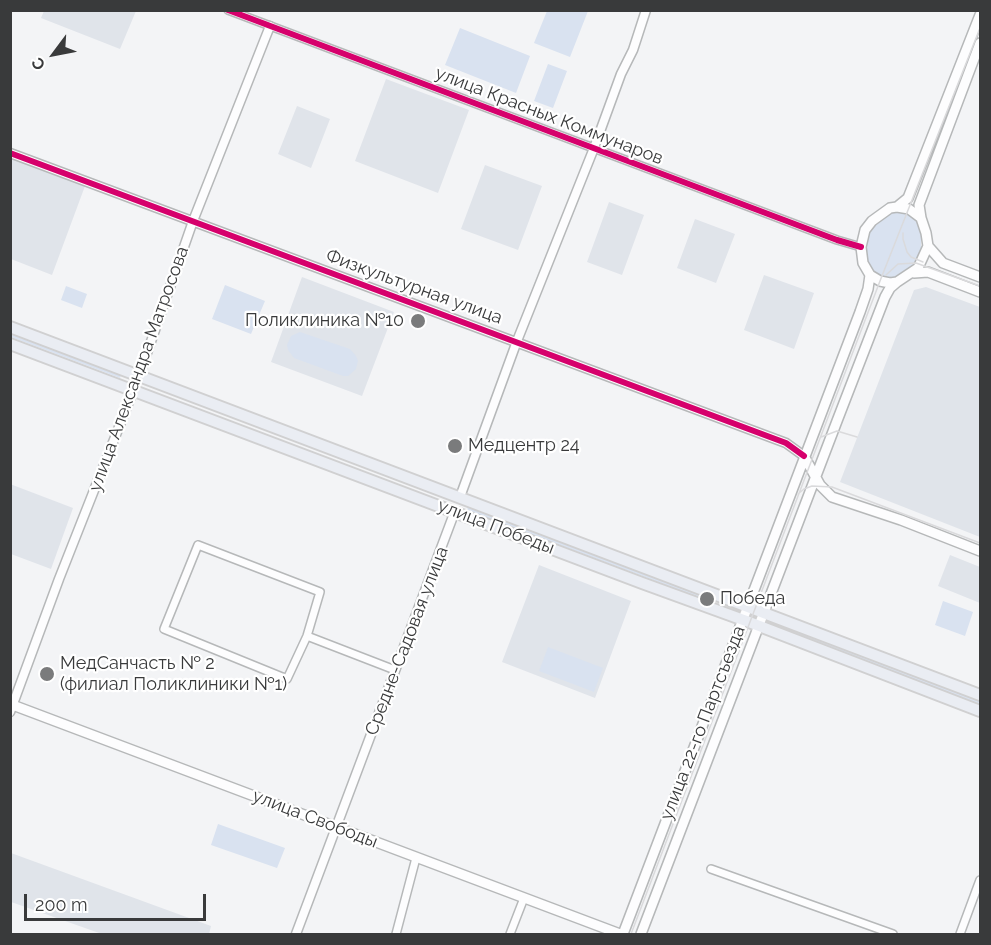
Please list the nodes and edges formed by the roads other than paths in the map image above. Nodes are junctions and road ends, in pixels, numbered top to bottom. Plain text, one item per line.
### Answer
1 (228, 10) edge
2 (646, 10) edge
3 (981, 15) edge
4 (270, 26) junction
5 (981, 44) edge
6 (939, 136) junction
7 (594, 148) junction
8 (10, 153) edge
9 (897, 207) junction
10 (921, 218) junction
11 (193, 222) junction
12 (928, 246) junction
13 (861, 247) junction
14 (911, 274) junction
15 (870, 275) junction
16 (981, 278) edge
17 (897, 282) junction
18 (981, 292) edge
19 (10, 327) edge
20 (517, 341) junction
21 (10, 344) edge
22 (139, 376) junction
23 (134, 389) junction
24 (804, 456) junction
25 (816, 478) junction
26 (460, 497) junction
27 (455, 511) junction
28 (981, 551) edge
29 (711, 593) junction
30 (746, 606) junction
31 (707, 607) junction
32 (763, 613) junction
33 (742, 620) junction
34 (758, 626) junction
35 (801, 627) junction
36 (307, 636) junction
37 (798, 641) junction
38 (395, 670) junction
39 (981, 695) edge
40 (11, 707) edge
41 (981, 711) edge
42 (337, 828) junction
43 (416, 858) junction
44 (711, 869) dead end
45 (981, 880) edge
46 (524, 898) junction
47 (296, 934) edge
48 (396, 934) edge
49 (510, 934) edge
50 (621, 934) edge
51 (641, 934) edge
52 (893, 934) edge
53 (960, 934) edge

1 - 4 street, улица Красных Коммунаров
2 - 7 street, Средне-Садовая улица
3 - 6 main road
4 - 7 street, улица Красных Коммунаров
4 - 11 street, улица Александра Матросова
5 - 6 main road
6 - 9 main road
6 - 10 main road
7 - 13 street, улица Красных Коммунаров
7 - 20 street, Средне-Садовая улица
8 - 11 street, Физкультурная улица
9 - 10 main road
9 - 13 main road
10 - 12 main road
11 - 20 street, Физкультурная улица
11 - 22 street, улица Александра Матросова
12 - 14 main road
12 - 16 main road
13 - 15 main road
14 - 17 main road
14 - 18 main road
15 - 17 main road
15 - 24 main road, улица 22-го Партсъезда
17 - 25 main road, улица 22-го Партсъезда
19 - 22 main road, улица Победы
20 - 24 street, Физкультурная улица
20 - 26 street, Средне-Садовая улица
21 - 23 main road, улица Победы
22 - 23 main road, улица Александра Матросова
22 - 26 main road, улица Победы
23 - 27 main road, улица Победы
23 - 40 street, улица Александра Матросова
24 - 25 main road, Физкультурная улица
24 - 30 main road, улица 22-го Партсъезда
25 - 28 main road, Физкультурная улица
25 - 32 main road, улица 22-го Партсъезда
26 - 27 main road, Средне-Садовая улица
26 - 29 main road, улица Победы
27 - 31 main road, улица Победы
27 - 38 street, Средне-Садовая улица
29 - 30 main road, улица Победы
29 - 31 main road
30 - 32 main road, улица Победы
30 - 33 main road, улица 22-го Партсъезда
31 - 33 main road, улица Победы
32 - 34 main road, улица 22-го Партсъезда
32 - 35 main road, улица Победы
33 - 34 main road, улица Победы
33 - 50 main road, улица 22-го Партсъезда
34 - 37 main road, улица Победы
34 - 51 main road, улица 22-го Партсъезда
35 - 37 main road
35 - 39 main road, улица Победы
36 - 36 street
36 - 38 street
37 - 41 main road, улица Победы
38 - 42 street, Средне-Садовая улица
40 - 42 main road, улица Свободы
42 - 43 main road, улица Свободы
42 - 47 street, Средне-Садовая улица
43 - 46 main road, улица Свободы
43 - 48 street
44 - 52 street
45 - 53 street
46 - 49 street
46 - 50 main road, улица Свободы

